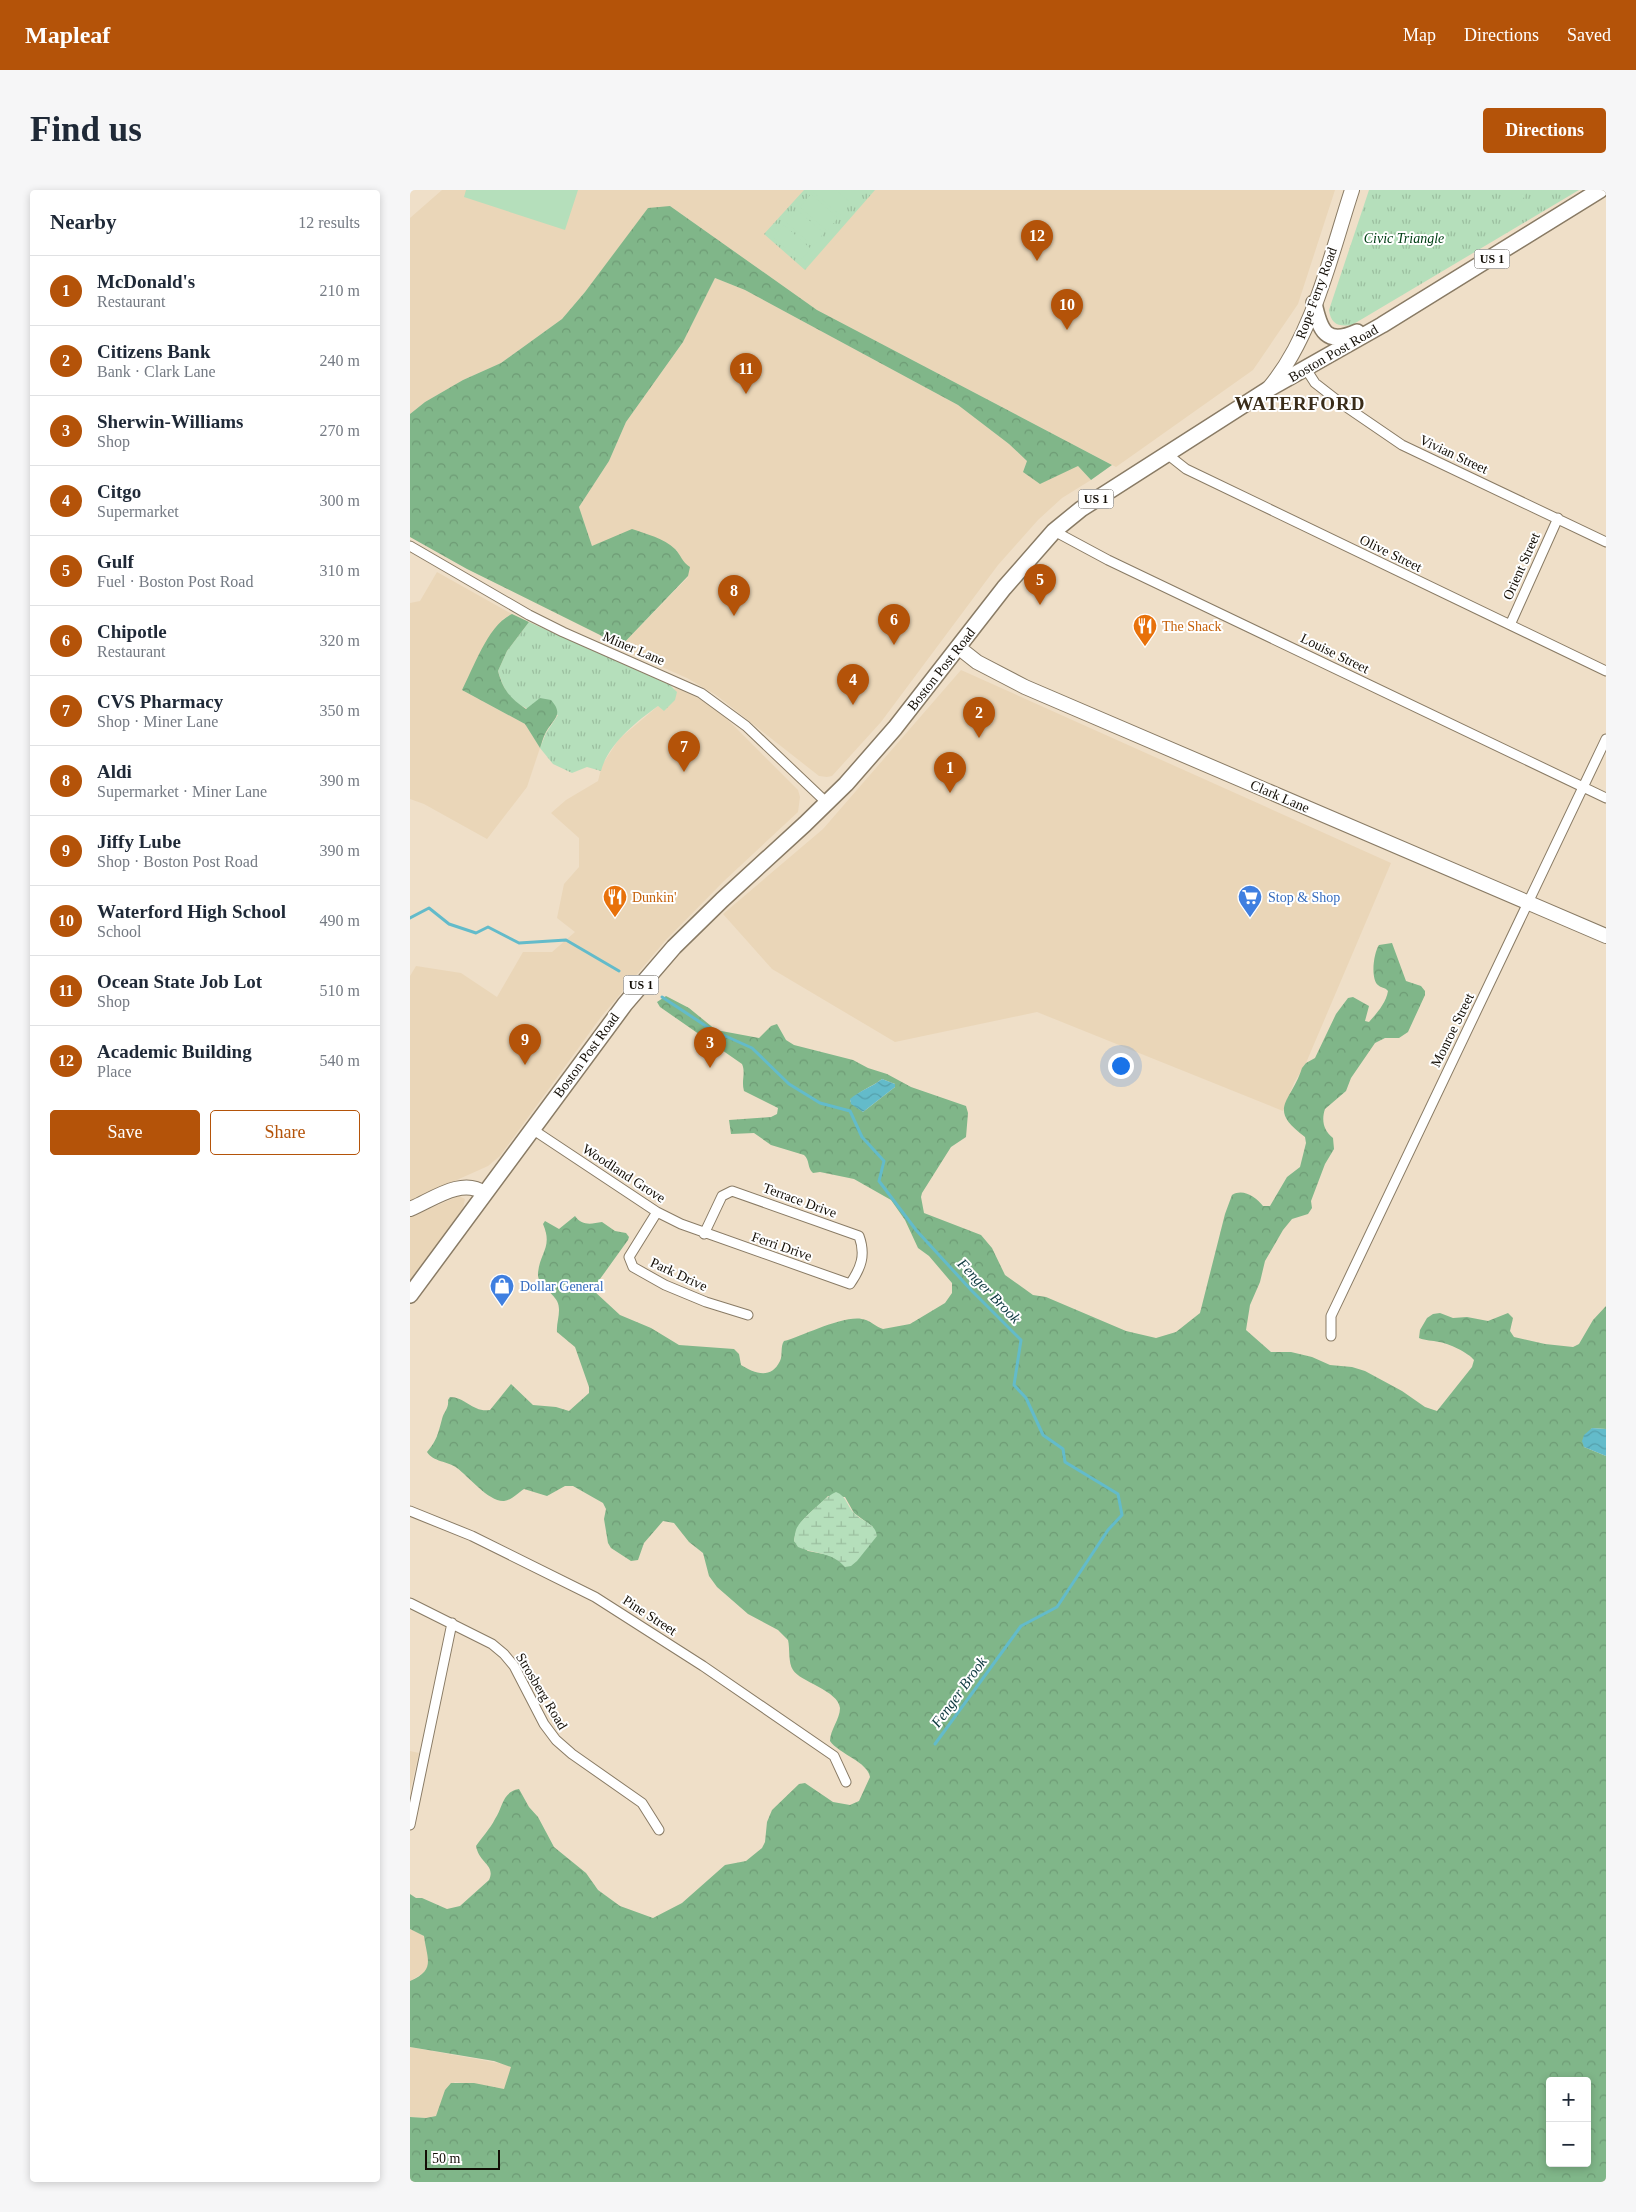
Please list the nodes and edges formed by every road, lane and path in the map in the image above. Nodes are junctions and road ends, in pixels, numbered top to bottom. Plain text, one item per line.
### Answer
1 (1352, 190) edge
2 (1600, 190) edge
3 (1314, 303) junction
4 (1382, 325) junction
5 (1306, 368) junction
6 (1267, 390) junction
7 (1167, 454) junction
8 (1558, 518) junction
9 (1054, 531) junction
10 (1606, 542) edge
11 (410, 546) edge
12 (1510, 625) junction
13 (958, 647) junction
14 (1606, 671) edge
15 (1606, 739) edge
16 (1583, 787) junction
17 (1606, 798) edge
18 (827, 803) junction
19 (1530, 902) junction
20 (1606, 936) edge
21 (532, 1130) junction
22 (484, 1193) junction
23 (410, 1209) edge
24 (657, 1212) junction
25 (704, 1234) junction
26 (850, 1284) joint
27 (410, 1296) edge
28 (748, 1315) dead end
29 (1331, 1336) dead end
30 (410, 1511) edge
31 (410, 1603) edge
32 (452, 1623) junction
33 (846, 1782) dead end
34 (410, 1825) edge
35 (659, 1830) dead end

1 - 3 main road, Rope Ferry Road
2 - 4 main road, Boston Post Road / US 1
3 - 4 main road
3 - 6 main road, Rope Ferry Road
4 - 5 main road, Boston Post Road / US 1
5 - 6 main road, Boston Post Road / US 1
5 - 8 street, Vivian Street
6 - 7 main road, Boston Post Road / US 1
7 - 9 main road, Boston Post Road / US 1
7 - 12 street, Olive Street
8 - 10 street, Vivian Street
8 - 12 street, Orient Street
9 - 13 main road, Boston Post Road / US 1
9 - 16 street, Louise Street
11 - 18 street, Miner Lane
12 - 14 street, Olive Street
13 - 18 main road, Boston Post Road / US 1
13 - 19 main road, Clark Lane
15 - 16 street, Monroe Street
16 - 17 street, Louise Street
16 - 19 street, Monroe Street
18 - 21 main road, Boston Post Road / US 1
19 - 20 main road, Clark Lane
19 - 29 street, Monroe Street
21 - 22 main road, Boston Post Road / US 1
21 - 24 street, Woodland Grove
22 - 23 main road
22 - 27 main road, Boston Post Road / US 1
24 - 25 street, Woodland Grove
24 - 28 street, Park Drive
25 - 26 street, Ferri Drive
25 - 26 street, Terrace Drive
30 - 33 street, Pine Street
31 - 32 street, Strosberg Road
32 - 34 street
32 - 35 street, Strosberg Road

